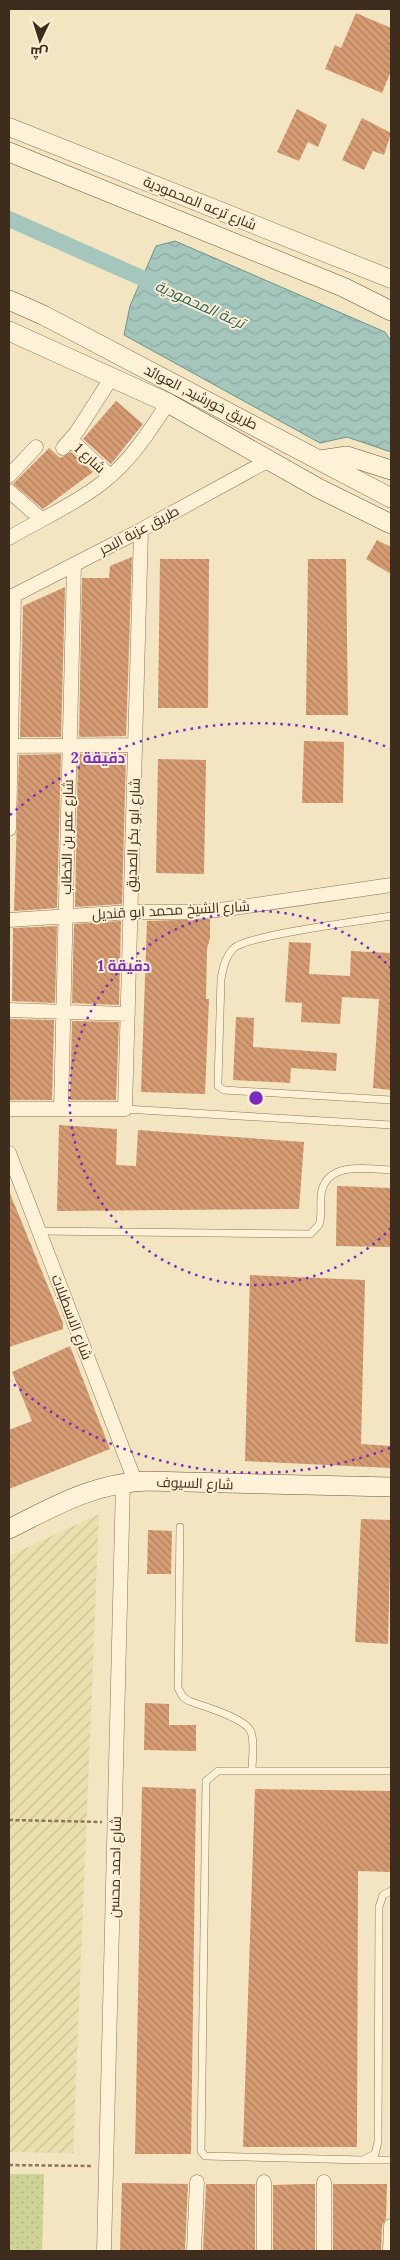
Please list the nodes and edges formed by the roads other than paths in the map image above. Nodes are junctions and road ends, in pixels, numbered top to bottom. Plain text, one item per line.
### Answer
1 (9, 126) edge
2 (9, 143) edge
3 (9, 152) edge
4 (26, 159) junction
5 (391, 279) edge
6 (9, 300) edge
7 (391, 311) edge
8 (9, 331) edge
9 (112, 377) junction
10 (168, 403) junction
11 (36, 447) dead end
12 (269, 460) junction
13 (320, 460) junction
14 (391, 470) edge
15 (9, 476) edge
16 (110, 476) junction
17 (9, 491) edge
18 (391, 498) edge
19 (41, 519) junction
20 (391, 524) edge
21 (141, 530) junction
22 (9, 538) edge
23 (74, 565) junction
24 (11, 596) edge
25 (70, 745) junction
26 (135, 745) junction
27 (10, 746) edge
28 (9, 829) edge
29 (391, 885) edge
30 (130, 912) junction
31 (65, 916) junction
32 (391, 916) edge
33 (9, 920) edge
34 (9, 1010) edge
35 (63, 1012) junction
36 (128, 1014) junction
37 (391, 1100) edge
38 (61, 1109) junction
39 (125, 1109) junction
40 (9, 1110) edge
41 (391, 1125) edge
42 (9, 1153) edge
43 (391, 1170) edge
44 (39, 1231) junction
45 (129, 1482) junction
46 (391, 1487) edge
47 (180, 1527) dead end
48 (9, 1529) edge
49 (252, 1771) junction
50 (391, 1771) edge
51 (391, 1891) edge
52 (363, 2160) junction
53 (391, 2160) edge
54 (196, 2182) dead end
55 (264, 2182) dead end
56 (324, 2182) dead end
57 (391, 2226) edge
58 (104, 2251) edge
59 (194, 2251) edge
60 (264, 2251) edge
61 (324, 2251) edge
62 (390, 2251) edge

1 - 5 street, شارع ترعه المحمودية
2 - 4 main road
3 - 4 main road
4 - 7 main road
6 - 13 main road, طريق خورشيد, العوائد
8 - 9 main road, طريق خورشيد, العوائد
9 - 10 main road, طريق خورشيد, العوائد
9 - 16 street, شارع 1
10 - 12 main road, طريق خورشيد, العوائد
10 - 16 street
11 - 15 street
12 - 20 main road, طريق خورشيد, العوائد
12 - 21 street, طريق عزبة البحر
13 - 14 main road
13 - 18 main road, طريق خورشيد, العوائد
16 - 19 street
17 - 19 street
19 - 22 street
21 - 23 street, طريق عزبة البحر
21 - 26 street, شارع ابو بكر الصديق
23 - 24 street, طريق عزبة البحر
23 - 25 street, شارع عمر بن الخطاب
24 - 27 street
25 - 26 street
25 - 27 street
25 - 31 street, شارع عمر بن الخطاب
26 - 30 street, شارع ابو بكر الصديق
27 - 28 street
29 - 30 street, شارع الشيخ محمد ابو قنديل
30 - 31 street, شارع الشيخ محمد ابو قنديل
30 - 36 street, شارع ابو بكر الصديق
31 - 33 street, شارع الشيخ محمد ابو قنديل
31 - 35 street, شارع عمر بن الخطاب
32 - 37 lane
34 - 35 street
35 - 36 street
35 - 38 street, شارع عمر بن الخطاب
36 - 39 street, شارع ابو بكر الصديق
38 - 39 street
38 - 40 street
39 - 41 lane
42 - 44 street, شارع الاسطبلات
43 - 44 lane
44 - 45 street, شارع الاسطبلات
45 - 46 main road, شارع السيوف
45 - 48 main road, شارع السيوف
45 - 58 street, شارع احمد محسن
47 - 49 lane
49 - 50 lane
49 - 52 lane
51 - 52 lane
52 - 53 lane
54 - 59 street
55 - 60 street
56 - 61 street
57 - 62 street

